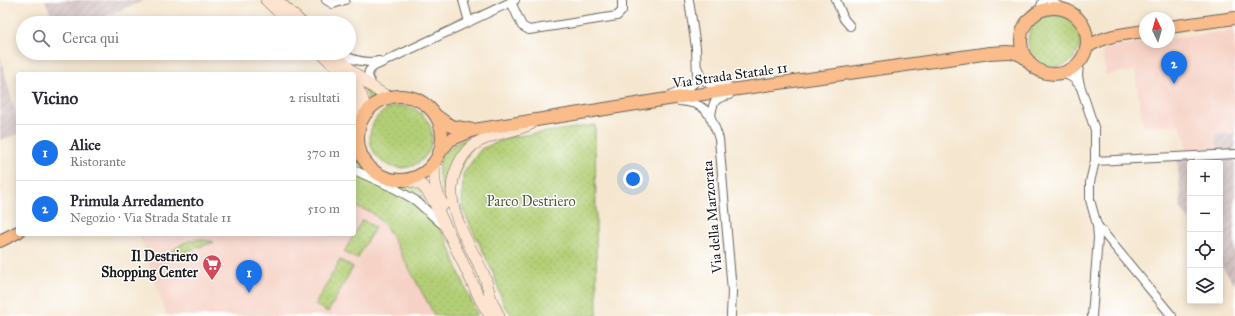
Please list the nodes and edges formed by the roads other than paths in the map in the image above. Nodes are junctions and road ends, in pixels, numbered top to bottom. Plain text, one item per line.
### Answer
1 (266, 0) edge
2 (277, 0) edge
3 (326, 0) edge
4 (345, 0) edge
5 (463, 0) edge
6 (622, 0) edge
7 (689, 0) edge
8 (836, 0) edge
9 (1050, 0) edge
10 (513, 1) edge
11 (1041, 6) edge
12 (1060, 8) junction
13 (283, 16) edge
14 (294, 16) edge
15 (1235, 18) edge
16 (469, 22) junction
17 (1083, 25) junction
18 (850, 26) dead end
19 (1175, 26) edge
20 (1139, 32) edge
21 (1022, 34) junction
22 (1111, 35) junction
23 (1086, 48) junction
24 (990, 53) junction
25 (326, 60) edge
26 (328, 60) edge
27 (340, 60) edge
28 (356, 60) edge
29 (386, 60) junction
30 (1028, 60) junction
31 (1079, 62) junction
32 (698, 69) junction
33 (334, 72) edge
34 (341, 72) edge
35 (353, 72) edge
36 (1058, 73) junction
37 (356, 75) edge
38 (768, 85) junction
39 (1080, 86) junction
40 (356, 87) edge
41 (373, 88) junction
42 (390, 98) junction
43 (661, 100) junction
44 (366, 113) junction
45 (434, 115) junction
46 (711, 116) junction
47 (542, 119) junction
48 (474, 130) junction
49 (356, 135) edge
50 (1235, 154) edge
51 (358, 156) edge
52 (437, 156) junction
53 (1095, 161) junction
54 (356, 171) edge
55 (398, 180) junction
56 (1097, 225) junction
57 (445, 227) junction
58 (16, 233) edge
59 (0, 240) edge
60 (492, 301) junction
61 (490, 316) edge
62 (500, 316) edge
63 (731, 316) edge
64 (1092, 316) edge
65 (1172, 316) edge

1 - 13 main road
2 - 14 main road
3 - 4 street
5 - 16 street
6 - 10 street
7 - 32 street
8 - 18 street
9 - 12 street
10 - 16 street
11 - 12 main road, Via Strada Statale 11
11 - 21 main road, Via Strada Statale 11
12 - 17 main road
15 - 19 main road
16 - 29 street
17 - 22 main road
17 - 23 main road
20 - 22 main road
21 - 24 main road, Via Strada Statale 11
21 - 30 main road
22 - 23 main road
23 - 31 main road
24 - 30 main road, Via Strada Statale 11
24 - 38 main road, Via Strada Statale 11
25 - 33 main road
26 - 34 main road
27 - 35 main road
28 - 29 street
29 - 41 street
30 - 36 main road, Via Strada Statale 11
31 - 36 main road
31 - 39 street
32 - 38 street
32 - 43 street
36 - 39 street
37 - 41 main road
38 - 43 main road, Via Strada Statale 11
38 - 46 street
39 - 53 street
40 - 44 main road
41 - 42 main road
42 - 44 main road
42 - 45 main road
43 - 46 street, Via della Marzorata
43 - 47 main road, Via Strada Statale 11
44 - 49 main road
45 - 48 main road, Via Strada Statale 11
45 - 52 main road
46 - 63 street, Via della Marzorata
47 - 48 main road, Via Strada Statale 11
47 - 60 main road
48 - 52 main road, Via Strada Statale 11
49 - 51 main road
50 - 53 street
51 - 55 main road
52 - 55 main road
52 - 60 main road
53 - 56 street
54 - 57 street
55 - 57 main road
56 - 64 street
56 - 65 street
57 - 61 main road
58 - 59 main road
60 - 62 main road

